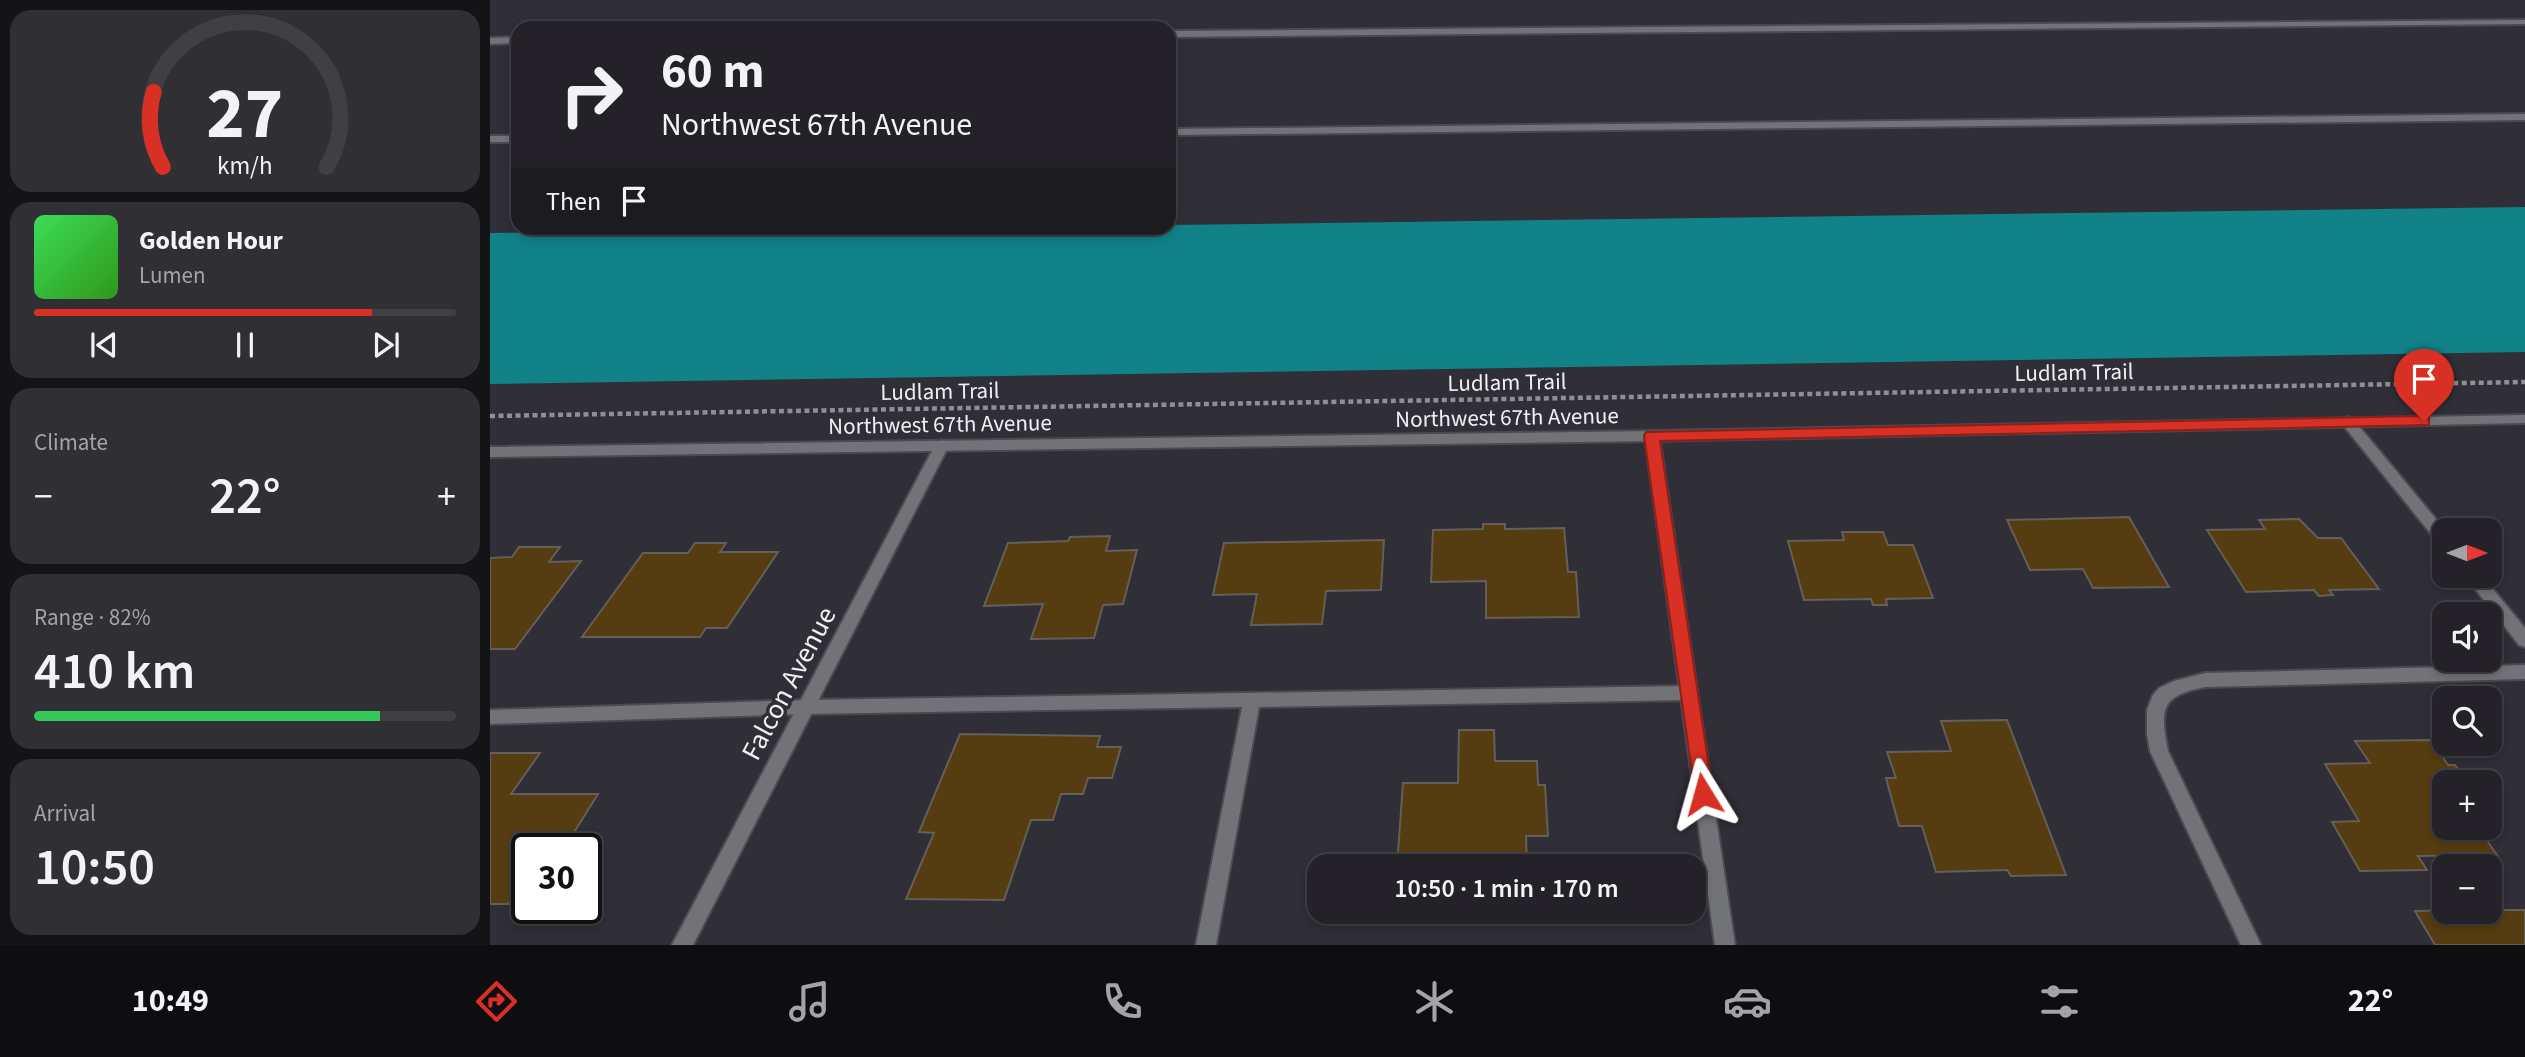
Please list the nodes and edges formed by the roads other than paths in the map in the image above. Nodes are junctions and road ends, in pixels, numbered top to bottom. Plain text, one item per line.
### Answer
1 (2525, 22) edge
2 (1176, 34) edge
3 (511, 40) edge
4 (490, 41) edge
5 (2525, 117) edge
6 (1176, 132) edge
7 (490, 139) edge
8 (511, 139) edge
9 (2525, 419) edge
10 (2348, 422) junction
11 (1652, 436) junction
12 (942, 445) junction
13 (490, 452) edge
14 (2432, 525) edge
15 (2483, 588) edge
16 (2525, 640) edge
17 (2525, 672) edge
18 (1689, 693) junction
19 (1252, 700) junction
20 (805, 707) junction
21 (490, 717) edge
22 (682, 945) edge
23 (1206, 945) edge
24 (1725, 945) edge
25 (2250, 945) edge

1 - 2 street
3 - 4 street
5 - 6 street
7 - 8 street
9 - 10 street, Northwest 67th Avenue
10 - 11 street, Northwest 67th Avenue
10 - 14 street
11 - 12 street, Northwest 67th Avenue
11 - 18 street
12 - 13 street, Northwest 67th Avenue
12 - 20 street, Falcon Avenue
15 - 16 street
17 - 25 street
18 - 19 street
18 - 24 street
19 - 20 street
19 - 23 street
20 - 21 street
20 - 22 street, Falcon Avenue

